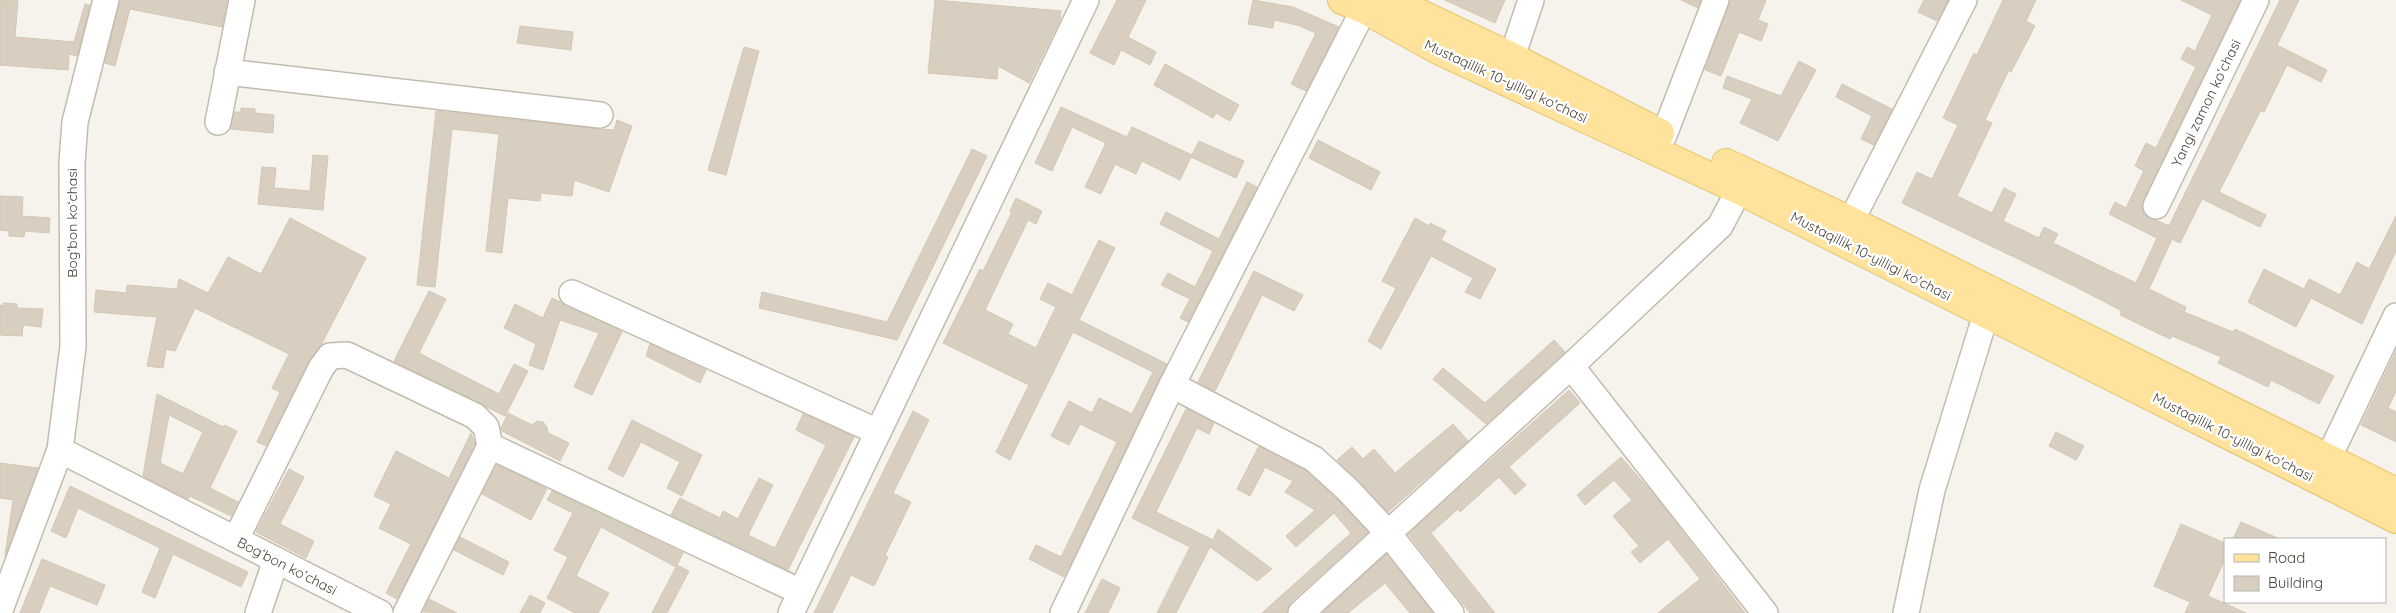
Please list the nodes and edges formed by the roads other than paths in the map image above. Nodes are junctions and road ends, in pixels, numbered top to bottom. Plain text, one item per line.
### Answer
1 (106, 0) edge
2 (242, 0) edge
3 (1086, 0) edge
4 (1391, 0) edge
5 (1531, 0) edge
6 (1716, 0) edge
7 (1964, 0) edge
8 (2256, 0) edge
9 (1353, 4) edge
10 (1512, 57) junction
11 (227, 72) junction
12 (600, 115) dead end
13 (218, 122) dead end
14 (1664, 135) junction
15 (1739, 190) junction
16 (2156, 206) dead end
17 (1851, 221) junction
18 (572, 293) dead end
19 (1986, 314) junction
20 (2396, 316) edge
21 (1571, 366) junction
22 (1172, 385) junction
23 (878, 432) junction
24 (490, 446) junction
25 (60, 450) junction
26 (2328, 459) junction
27 (2396, 492) edge
28 (2396, 519) edge
29 (1388, 533) junction
30 (236, 539) junction
31 (276, 560) junction
32 (796, 603) edge
33 (0, 610) edge
34 (258, 613) edge
35 (380, 613) edge
36 (406, 613) edge
37 (1064, 613) edge
38 (1301, 613) edge
39 (1451, 613) edge
40 (1765, 613) edge
41 (1906, 613) edge

1 - 25 street, Bogʻbon koʻchasi
2 - 11 street
3 - 23 street
4 - 10 main road, Mustaqillik 10-yilligi ko'chasi
5 - 10 street
6 - 14 street
7 - 17 street
8 - 16 street, Yangi zamon koʻchasi
9 - 15 main road, Mustaqillik 10-yilligi ko'chasi
9 - 22 street
10 - 14 main road, Mustaqillik 10-yilligi ko'chasi
11 - 12 street
11 - 13 street
14 - 17 main road, Mustaqillik 10-yilligi ko'chasi
15 - 19 main road, Mustaqillik 10-yilligi ko'chasi
15 - 21 street
17 - 26 main road, Mustaqillik 10-yilligi ko'chasi
18 - 23 street
19 - 28 main road, Mustaqillik 10-yilligi ko'chasi
19 - 41 street
20 - 26 street
21 - 29 street
21 - 40 street
22 - 29 street
22 - 37 street
23 - 32 street
24 - 30 street
24 - 32 street
24 - 36 street
25 - 30 street, Bogʻbon koʻchasi
25 - 33 street, Bogʻbon koʻchasi
26 - 27 main road, Mustaqillik 10-yilligi ko'chasi
29 - 38 street
29 - 39 street
30 - 31 street, Bogʻbon koʻchasi
31 - 34 street
31 - 35 street, Bogʻbon koʻchasi

